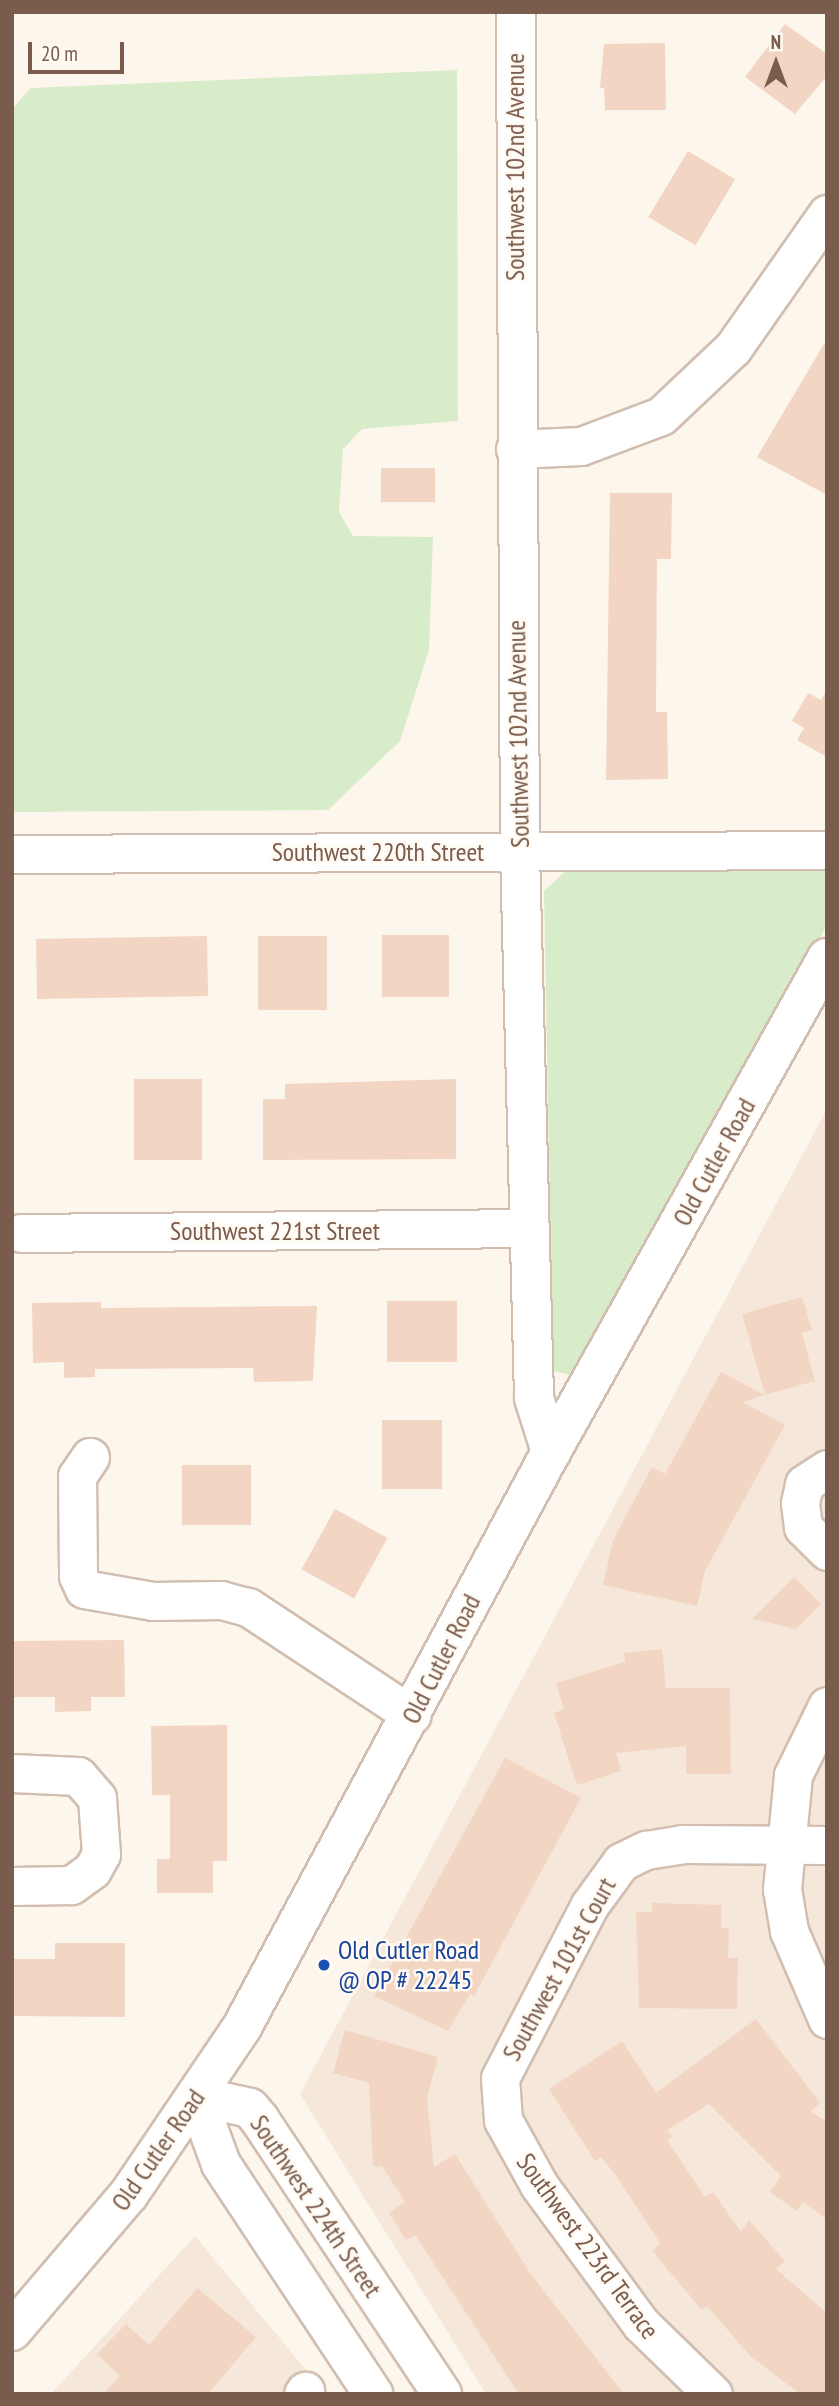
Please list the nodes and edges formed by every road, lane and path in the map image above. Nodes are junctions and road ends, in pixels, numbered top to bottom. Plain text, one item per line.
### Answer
1 (516, 12) edge
2 (827, 214) edge
3 (515, 449) junction
4 (827, 850) edge
5 (520, 852) junction
6 (12, 854) edge
7 (827, 958) edge
8 (529, 1228) junction
9 (21, 1233) dead end
10 (551, 1452) junction
11 (90, 1457) dead end
12 (827, 1469) edge
13 (827, 1551) edge
14 (827, 1706) edge
15 (412, 1715) junction
16 (12, 1773) edge
17 (783, 1844) junction
18 (827, 1845) edge
19 (12, 1886) edge
20 (827, 2019) edge
21 (500, 2078) joint
22 (197, 2096) junction
23 (12, 2331) edge
24 (373, 2394) edge
25 (442, 2394) edge
26 (712, 2394) edge

1 - 3 street, Southwest 102nd Avenue
2 - 3 street
3 - 5 street, Southwest 102nd Avenue
4 - 5 street, Southwest 220th Street
5 - 6 street, Southwest 220th Street
5 - 8 street, Southwest 102nd Avenue
7 - 10 street, Old Cutler Road
8 - 9 street, Southwest 221st Street
8 - 10 street, Southwest 102nd Avenue
10 - 15 street, Old Cutler Road
11 - 15 street
12 - 13 street
14 - 17 street
15 - 22 street, Old Cutler Road
16 - 19 street
17 - 18 street
17 - 20 street
17 - 21 street, Southwest 101st Court
21 - 26 street, Southwest 223rd Terrace
22 - 23 street, Old Cutler Road
22 - 24 street, Southwest 224th Street
22 - 25 street, Southwest 224th Street

